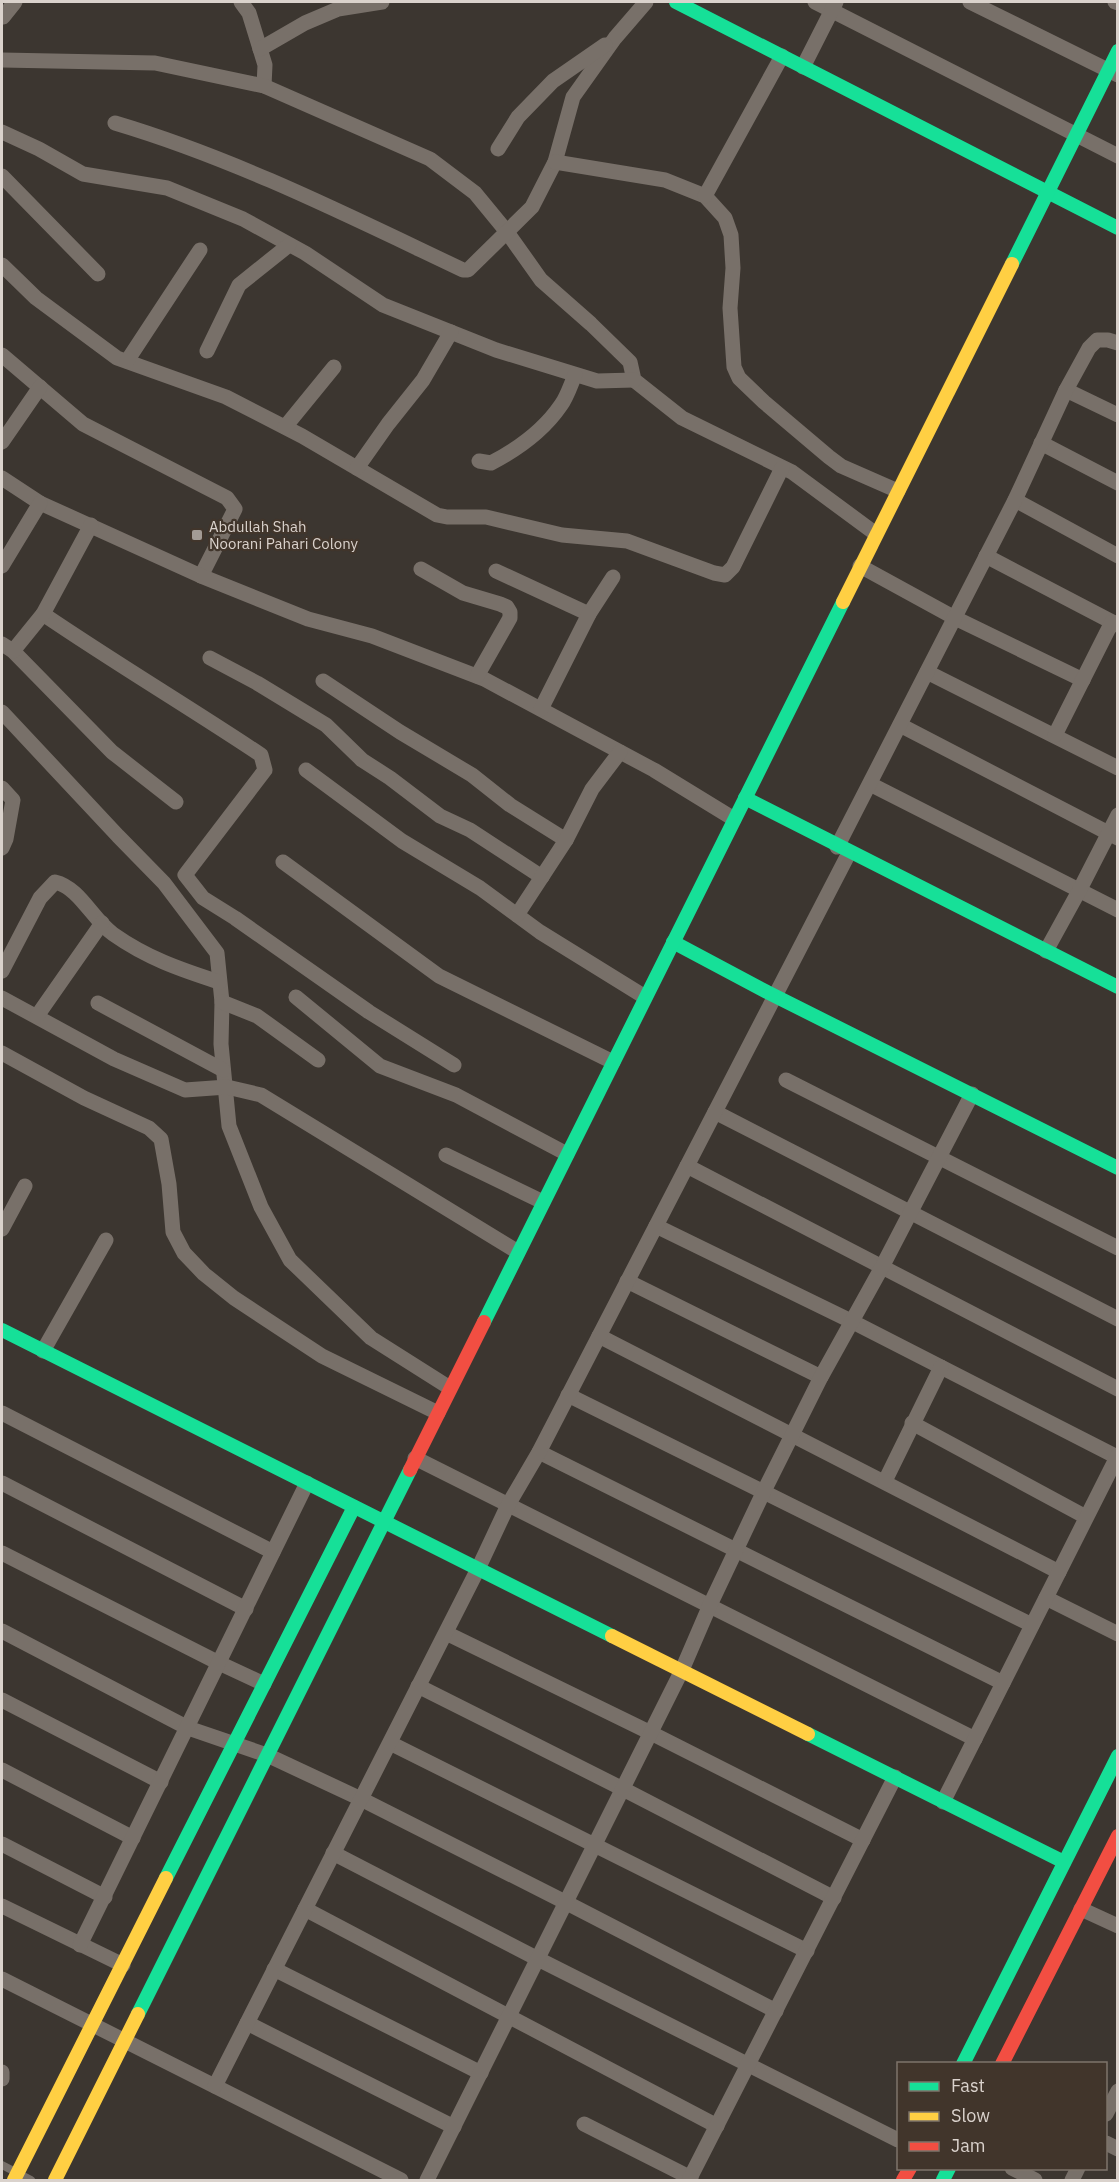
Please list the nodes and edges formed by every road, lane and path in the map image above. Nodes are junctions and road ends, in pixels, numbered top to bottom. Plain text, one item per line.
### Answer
1 (15, 2) edge
2 (241, 2) edge
3 (382, 2) edge
4 (646, 2) edge
5 (676, 2) edge
6 (815, 2) edge
7 (970, 2) edge
8 (834, 6) edge
9 (3, 17) dead end
10 (615, 38) junction
11 (260, 50) junction
12 (1118, 51) edge
13 (782, 56) junction
14 (2, 60) edge
15 (803, 67) junction
16 (1113, 72) edge
17 (264, 86) junction
18 (115, 123) dead end
19 (2, 132) edge
20 (1076, 135) junction
21 (498, 149) dead end
22 (1118, 156) edge
23 (555, 162) junction
24 (2, 176) edge
25 (1047, 193) junction
26 (705, 196) junction
27 (1118, 228) edge
28 (507, 232) junction
29 (289, 245) junction
30 (200, 250) dead end
31 (2, 265) edge
32 (99, 273) dead end
33 (452, 332) junction
34 (1118, 343) edge
35 (207, 351) dead end
36 (2, 355) edge
37 (127, 361) junction
38 (334, 367) dead end
39 (575, 375) junction
40 (634, 380) junction
41 (40, 387) junction
42 (1066, 390) junction
43 (1118, 416) edge
44 (285, 428) junction
45 (2, 442) edge
46 (1041, 443) junction
47 (480, 461) dead end
48 (357, 468) junction
49 (782, 468) junction
50 (2, 478) edge
51 (1118, 483) edge
52 (898, 491) junction
53 (1015, 500) junction
54 (40, 503) junction
55 (91, 525) junction
56 (876, 534) junction
57 (986, 556) junction
58 (1118, 556) edge
59 (2, 566) edge
60 (860, 566) junction
61 (421, 569) dead end
62 (496, 571) dead end
63 (201, 576) junction
64 (613, 577) dead end
65 (44, 614) junction
66 (589, 614) junction
67 (955, 618) junction
68 (1115, 624) edge
69 (7, 648) edge
70 (210, 658) dead end
71 (927, 672) junction
72 (477, 676) junction
73 (1083, 680) junction
74 (323, 681) dead end
75 (541, 709) junction
76 (2, 712) edge
77 (900, 725) junction
78 (1055, 735) junction
79 (620, 752) junction
80 (1118, 768) edge
81 (306, 771) dead end
82 (870, 784) junction
83 (2, 788) edge
84 (745, 798) junction
85 (176, 802) dead end
86 (1118, 814) edge
87 (734, 819) junction
88 (1113, 836) edge
89 (566, 840) junction
90 (2, 848) edge
91 (843, 850) junction
92 (283, 862) dead end
93 (542, 877) junction
94 (1079, 891) junction
95 (1118, 910) edge
96 (517, 915) junction
97 (102, 923) junction
98 (673, 942) junction
99 (1046, 951) junction
100 (2, 971) edge
101 (219, 982) junction
102 (1118, 987) edge
103 (775, 996) junction
104 (296, 997) dead end
105 (645, 997) junction
106 (2, 998) edge
107 (222, 1002) junction
108 (98, 1003) dead end
109 (37, 1016) junction
110 (2, 1053) edge
111 (318, 1060) dead end
112 (613, 1062) junction
113 (454, 1065) dead end
114 (223, 1071) junction
115 (786, 1080) dead end
116 (227, 1087) junction
117 (972, 1094) junction
118 (715, 1112) junction
119 (567, 1154) junction
120 (446, 1155) dead end
121 (939, 1158) junction
122 (687, 1166) junction
123 (1118, 1168) edge
124 (25, 1186) dead end
125 (543, 1202) junction
126 (909, 1213) junction
127 (656, 1227) junction
128 (2, 1229) edge
129 (106, 1240) dead end
130 (1118, 1248) edge
131 (518, 1252) junction
132 (882, 1267) junction
133 (627, 1281) junction
134 (1118, 1319) edge
135 (853, 1322) junction
136 (2, 1330) edge
137 (599, 1336) junction
138 (43, 1351) junction
139 (940, 1367) junction
140 (821, 1377) junction
141 (450, 1388) junction
142 (1118, 1389) edge
143 (568, 1395) junction
144 (2, 1413) edge
145 (438, 1413) junction
146 (912, 1424) junction
147 (792, 1436) junction
148 (539, 1452) junction
149 (1117, 1456) edge
150 (415, 1458) junction
151 (885, 1481) junction
152 (2, 1483) edge
153 (307, 1483) junction
154 (764, 1491) junction
155 (508, 1505) junction
156 (354, 1507) junction
157 (1086, 1517) junction
158 (383, 1522) junction
159 (736, 1549) junction
160 (273, 1552) junction
161 (2, 1553) edge
162 (478, 1569) junction
163 (1059, 1572) junction
164 (1046, 1598) junction
165 (710, 1605) junction
166 (246, 1609) junction
167 (1032, 1625) junction
168 (2, 1630) edge
169 (446, 1633) junction
170 (1118, 1634) edge
171 (219, 1663) junction
172 (682, 1670) junction
173 (1003, 1683) junction
174 (264, 1684) junction
175 (418, 1686) junction
176 (2, 1700) edge
177 (188, 1728) junction
178 (651, 1732) junction
179 (975, 1739) junction
180 (390, 1743) junction
181 (234, 1744) junction
182 (267, 1755) junction
183 (1118, 1756) edge
184 (2, 1770) edge
185 (895, 1778) junction
186 (161, 1782) junction
187 (623, 1788) junction
188 (361, 1799) junction
189 (943, 1802) junction
190 (1118, 1836) edge
191 (133, 1838) junction
192 (863, 1840) junction
193 (2, 1844) edge
194 (596, 1844) junction
195 (333, 1853) junction
196 (1064, 1862) junction
197 (105, 1897) junction
198 (834, 1898) junction
199 (565, 1902) junction
200 (2, 1906) edge
201 (305, 1909) junction
202 (1081, 1909) junction
203 (1118, 1926) edge
204 (80, 1945) junction
205 (807, 1951) junction
206 (538, 1959) junction
207 (123, 1965) junction
208 (274, 1970) junction
209 (2, 1979) edge
210 (776, 2011) junction
211 (508, 2016) junction
212 (247, 2023) junction
213 (93, 2025) junction
214 (124, 2040) junction
215 (964, 2062) edge
216 (1003, 2062) edge
217 (748, 2064) junction
218 (2, 2072) edge
219 (481, 2073) junction
220 (2, 2079) edge
221 (215, 2086) junction
222 (1118, 2091) edge
223 (1107, 2112) edge
224 (584, 2124) dead end
225 (717, 2126) junction
226 (454, 2127) junction
227 (897, 2139) edge
228 (2, 2165) edge
229 (1013, 2170) edge
230 (16, 2177) edge
231 (690, 2179) edge
232 (31, 2181) edge
233 (55, 2181) edge
234 (401, 2181) edge
235 (427, 2181) edge
236 (1035, 2181) edge

1 - 9 street
2 - 11 street
3 - 11 street
4 - 10 street
5 - 13 street
6 - 8 street
7 - 16 street
8 - 15 street
8 - 20 street
10 - 21 street
10 - 23 street
11 - 17 street
12 - 16 street
13 - 15 street
13 - 26 street
14 - 17 street
15 - 25 street
16 - 20 street
17 - 28 street
18 - 28 street
19 - 29 street
20 - 22 street
20 - 25 street
23 - 26 street
23 - 28 street
24 - 32 street
25 - 27 street
25 - 52 street
26 - 52 street
28 - 40 street
29 - 33 street
29 - 35 street
30 - 37 street
31 - 37 street
33 - 39 street
33 - 48 street
34 - 42 street
36 - 41 street
37 - 44 street
38 - 44 street
39 - 40 street
39 - 47 street
40 - 49 street
41 - 45 street
41 - 63 street
42 - 43 street
42 - 46 street
44 - 48 street
46 - 51 street
46 - 53 street
48 - 49 street
49 - 56 street
50 - 54 street
52 - 56 street
53 - 57 street
53 - 58 street
54 - 55 street
54 - 59 street
55 - 63 street
55 - 65 street
56 - 60 street
57 - 67 street
57 - 68 street
60 - 67 street
60 - 84 street
61 - 72 street
62 - 66 street
63 - 72 street
64 - 66 street
65 - 69 street
65 - 113 street
66 - 75 street
67 - 71 street
67 - 73 street
68 - 73 street
69 - 85 street
70 - 93 street
71 - 77 street
71 - 78 street
72 - 75 street
73 - 78 street
74 - 89 street
75 - 79 street
76 - 101 street
77 - 82 street
77 - 88 street
78 - 80 street
79 - 87 street
79 - 89 street
81 - 96 street
82 - 91 street
82 - 94 street
83 - 90 street
84 - 87 street
84 - 91 street
86 - 88 street
87 - 98 street
88 - 94 street
89 - 93 street
91 - 99 street
91 - 103 street
92 - 112 street
93 - 96 street
94 - 95 street
94 - 99 street
96 - 105 street
97 - 100 street
97 - 101 street
97 - 109 street
98 - 103 street
98 - 105 street
99 - 102 street
101 - 107 street
103 - 117 street
103 - 118 street
104 - 119 street
105 - 112 street
106 - 109 street
107 - 111 street
107 - 114 street
108 - 114 street
109 - 116 street
110 - 145 street
112 - 119 street
114 - 116 street
115 - 121 street
116 - 131 street
116 - 141 street
117 - 121 street
117 - 123 street
118 - 122 street
118 - 126 street
119 - 125 street
120 - 125 street
121 - 126 street
121 - 130 street
122 - 127 street
122 - 132 street
124 - 128 street
125 - 131 street
126 - 132 street
126 - 134 street
127 - 133 street
127 - 135 street
129 - 138 street
131 - 141 street
132 - 135 street
132 - 142 street
133 - 137 street
133 - 140 street
135 - 139 street
135 - 140 street
136 - 138 street
137 - 143 street
137 - 147 street
138 - 153 street
139 - 146 street
139 - 149 street
140 - 147 street
141 - 145 street
143 - 148 street
143 - 154 street
144 - 160 street
145 - 150 street
146 - 151 street
146 - 157 street
147 - 151 street
147 - 154 street
148 - 155 street
148 - 159 street
149 - 157 street
150 - 155 street
150 - 158 street
151 - 163 street
152 - 166 street
153 - 156 street
153 - 160 street
154 - 159 street
154 - 167 street
155 - 162 street
155 - 165 street
156 - 158 street
156 - 174 street
157 - 163 street
158 - 162 street
158 - 182 street
159 - 165 street
159 - 173 street
160 - 166 street
161 - 171 street
162 - 169 street
162 - 172 street
163 - 164 street
164 - 167 street
164 - 170 street
165 - 172 street
165 - 179 street
166 - 171 street
167 - 173 street
168 - 177 street
169 - 175 street
169 - 178 street
171 - 174 street
171 - 177 street
172 - 178 street
172 - 185 street
173 - 179 street
174 - 181 street
175 - 180 street
175 - 187 street
176 - 186 street
177 - 181 street
177 - 186 street
178 - 187 street
178 - 192 street
179 - 189 street
180 - 188 street
180 - 194 street
181 - 182 street
181 - 207 street
182 - 188 street
182 - 214 street
183 - 196 street
184 - 191 street
185 - 189 street
185 - 192 street
186 - 191 street
187 - 194 street
187 - 198 street
188 - 195 street
188 - 199 street
189 - 196 street
190 - 202 street
191 - 197 street
192 - 198 street
193 - 197 street
194 - 199 street
194 - 205 street
195 - 201 street
195 - 206 street
196 - 215 street
197 - 204 street
198 - 205 street
199 - 206 street
199 - 210 street
200 - 204 street
201 - 208 street
201 - 211 street
202 - 203 street
202 - 216 street
204 - 207 street
205 - 210 street
206 - 211 street
206 - 217 street
207 - 213 street
208 - 212 street
208 - 219 street
209 - 213 street
210 - 217 street
211 - 219 street
211 - 225 street
212 - 221 street
212 - 226 street
213 - 214 street
213 - 230 street
214 - 221 street
214 - 233 street
217 - 225 street
217 - 227 street
218 - 220 street
219 - 226 street
221 - 234 street
222 - 223 street
224 - 231 street
225 - 231 street
226 - 235 street
228 - 230 lane
229 - 236 street
230 - 232 lane

